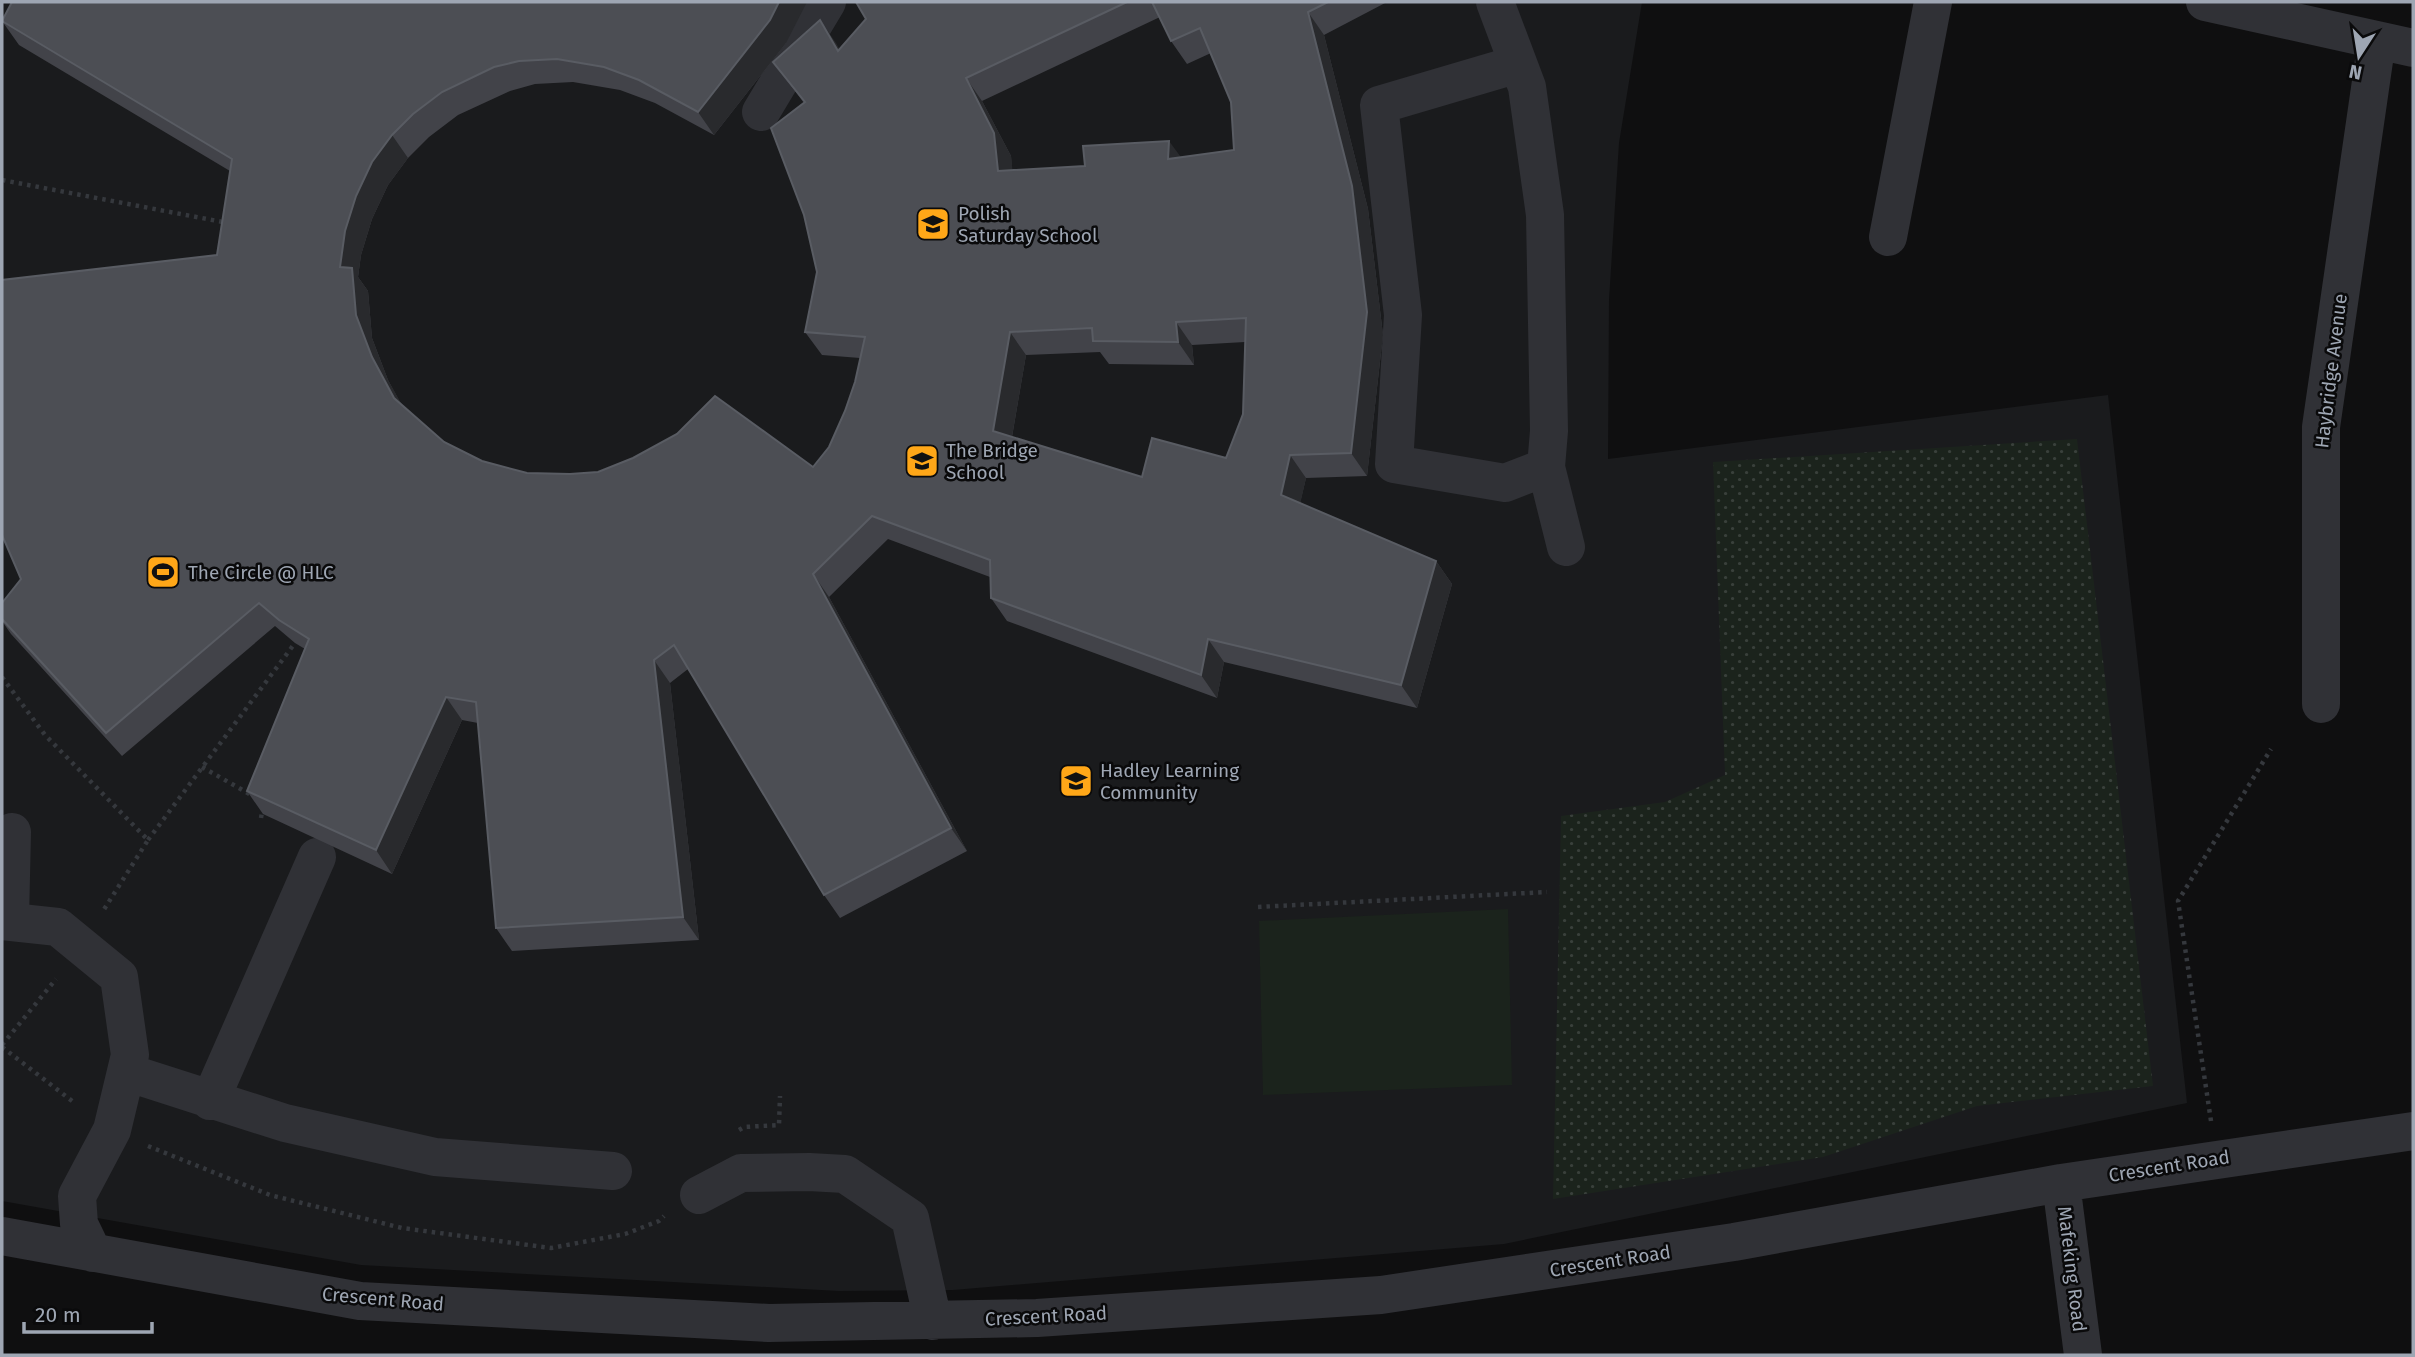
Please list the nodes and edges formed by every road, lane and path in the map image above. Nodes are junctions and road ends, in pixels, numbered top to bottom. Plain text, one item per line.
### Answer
1 (827, 2) edge
2 (1494, 2) edge
3 (1933, 2) edge
4 (2205, 2) edge
5 (2376, 40) junction
6 (2413, 48) edge
7 (1518, 64) junction
8 (761, 112) dead end
9 (2, 180) edge
10 (228, 223) edge
11 (1888, 237) dead end
12 (1546, 467) junction
13 (1566, 547) dead end
14 (295, 643) edge
15 (2, 677) edge
16 (2321, 704) dead end
17 (2271, 749) dead end
18 (202, 767) junction
19 (261, 818) edge
20 (12, 832) dead end
21 (148, 841) junction
22 (317, 858) dead end
23 (1547, 892) dead end
24 (1258, 907) dead end
25 (6, 921) edge
26 (81, 945) junction
27 (2, 1046) edge
28 (126, 1072) junction
29 (210, 1101) junction
30 (83, 1110) dead end
31 (2212, 1130) dead end
32 (2413, 1131) edge
33 (613, 1171) dead end
34 (2061, 1183) junction
35 (699, 1195) dead end
36 (2, 1236) edge
37 (93, 1253) junction
38 (933, 1321) junction
39 (2083, 1355) edge

1 - 8 street
2 - 7 street
3 - 11 street
4 - 5 street
5 - 6 street
5 - 16 street, Haybridge Avenue
7 - 12 street
7 - 12 street
9 - 10 path
12 - 13 street
14 - 18 path
15 - 21 path
17 - 31 path
18 - 19 path
18 - 21 path
20 - 25 street
21 - 26 path
22 - 29 street
23 - 24 path
25 - 26 street
26 - 27 path
26 - 28 street
27 - 30 path
28 - 29 street
28 - 37 street
29 - 33 street
32 - 34 street, Crescent Road
34 - 38 street, Crescent Road
34 - 39 street, Mafeking Road
35 - 38 street
36 - 37 street, Crescent Road
37 - 38 street, Crescent Road

